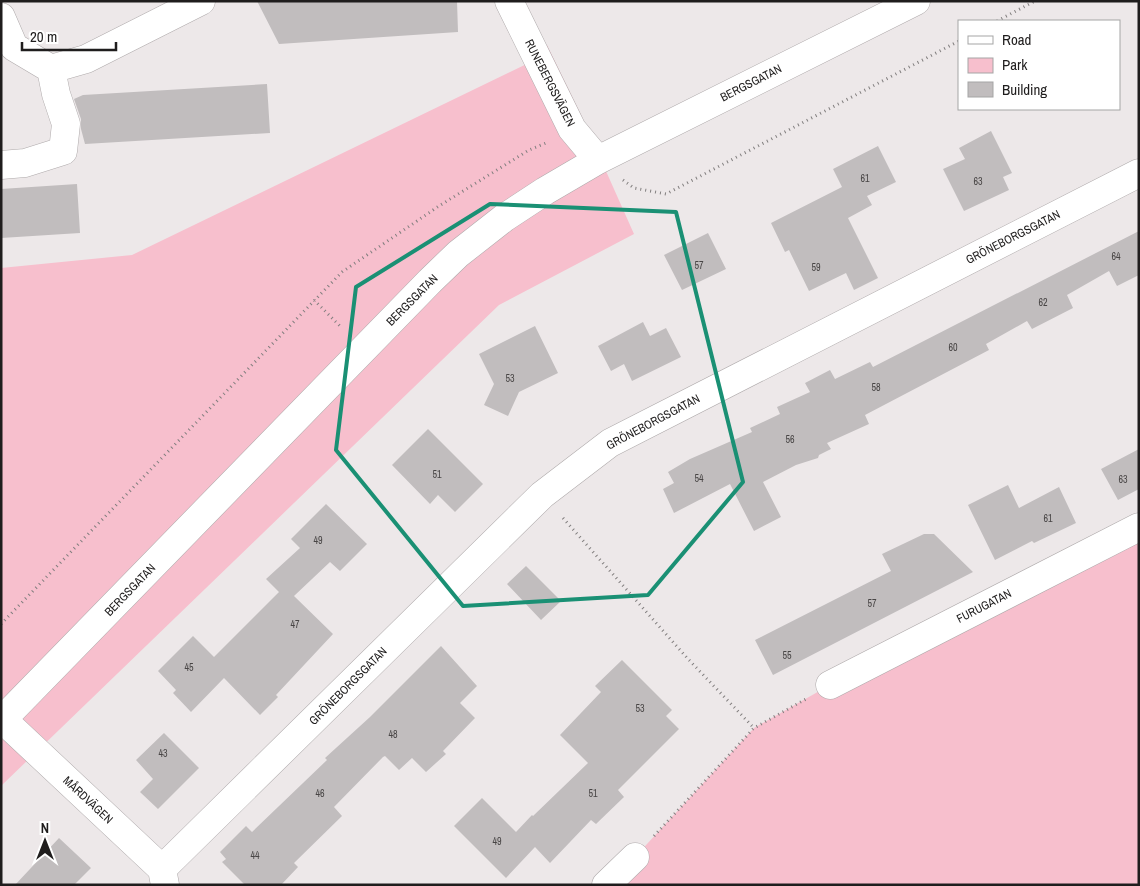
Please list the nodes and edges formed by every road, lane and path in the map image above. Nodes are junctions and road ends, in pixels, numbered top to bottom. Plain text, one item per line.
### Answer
1 (201, 1) edge
2 (509, 1) edge
3 (916, 1) edge
4 (1035, 1) edge
5 (1, 17) edge
6 (999, 20) edge
7 (958, 42) edge
8 (51, 69) junction
9 (554, 140) dead end
10 (598, 160) junction
11 (1, 165) edge
12 (1139, 173) edge
13 (314, 300) junction
14 (341, 327) dead end
15 (542, 495) junction
16 (1139, 527) edge
17 (1, 624) edge
18 (830, 685) joint
19 (2, 719) edge
20 (754, 728) junction
21 (635, 856) joint
22 (163, 877) edge
23 (606, 885) edge

1 - 8 street
2 - 10 street, RUNEBERGSVÄGEN
3 - 10 street, BERGSGATAN
4 - 6 path
5 - 8 street
7 - 10 path
8 - 11 street
9 - 13 path
10 - 19 street, BERGSGATAN
12 - 15 street, GRÖNEBORGSGATAN
13 - 14 path
13 - 17 path
15 - 20 path
15 - 22 street, GRÖNEBORGSGATAN
16 - 18 street, FURUGATAN
18 - 20 path
19 - 22 street, MÅRDVÄGEN
20 - 21 path
21 - 23 street

